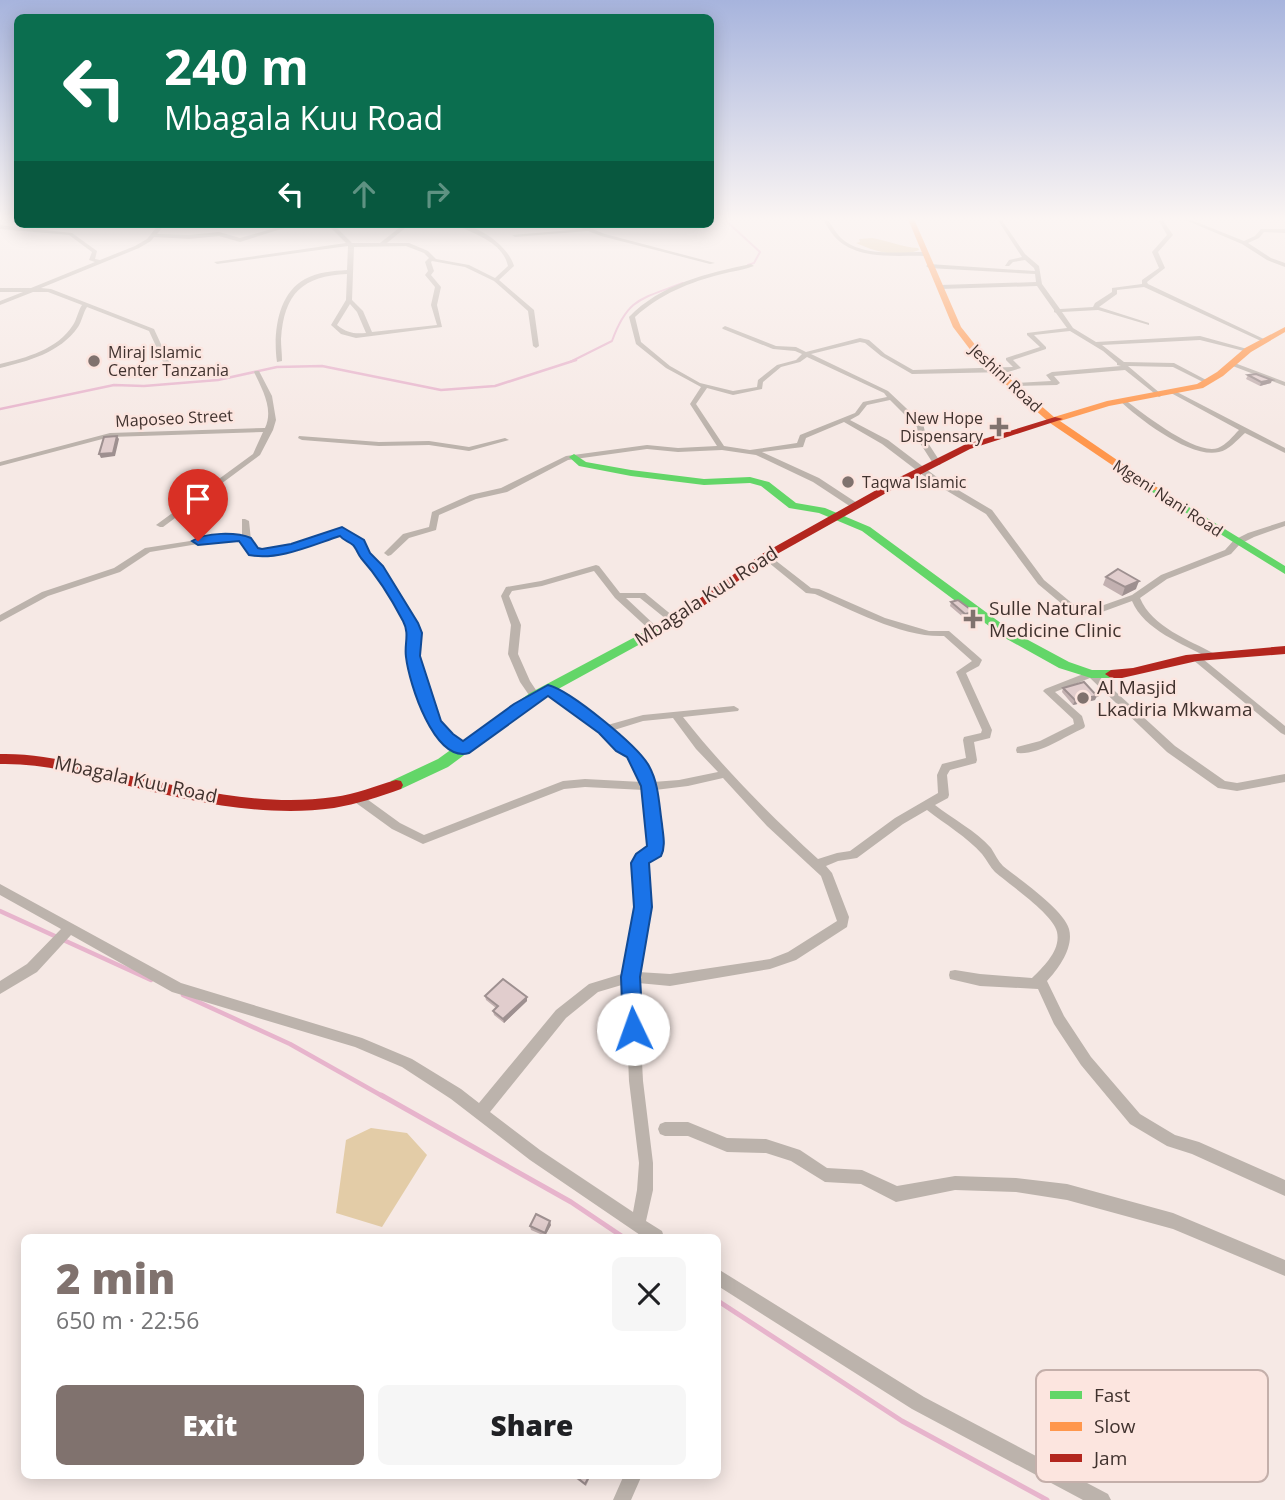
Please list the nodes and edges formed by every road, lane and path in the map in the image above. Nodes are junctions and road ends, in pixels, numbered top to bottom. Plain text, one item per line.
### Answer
1 (20, 289) edge
2 (37, 289) edge
3 (43, 289) edge
4 (295, 289) edge
5 (349, 289) edge
6 (436, 289) edge
7 (506, 289) edge
8 (678, 289) edge
9 (941, 289) edge
10 (1042, 289) edge
11 (1114, 289) edge
12 (1154, 289) edge
13 (0, 290) edge
14 (349, 300) junction
15 (0, 303) edge
16 (85, 305) junction
17 (1098, 308) junction
18 (1056, 310) junction
19 (1147, 324) dead end
20 (725, 328) dead end
21 (1071, 329) junction
22 (1285, 329) edge
23 (370, 335) junction
24 (1263, 340) junction
25 (1094, 344) junction
26 (536, 346) dead end
27 (1248, 349) junction
28 (806, 354) junction
29 (279, 361) dead end
30 (1232, 363) junction
31 (0, 366) edge
32 (1121, 366) junction
33 (169, 368) dead end
34 (257, 372) dead end
35 (998, 372) junction
36 (1207, 382) junction
37 (1285, 384) edge
38 (1014, 385) junction
39 (705, 386) junction
40 (1166, 394) junction
41 (892, 398) junction
42 (1123, 401) junction
43 (843, 419) junction
44 (1053, 421) junction
45 (1244, 429) junction
46 (269, 430) junction
47 (302, 438) dead end
48 (505, 440) dead end
49 (722, 448) junction
50 (750, 451) junction
51 (1285, 451) edge
52 (574, 457) junction
53 (937, 463) junction
54 (0, 464) edge
55 (922, 471) junction
56 (854, 505) junction
57 (837, 515) junction
58 (246, 522) dead end
59 (1285, 523) edge
60 (160, 525) dead end
61 (247, 540) junction
62 (1237, 542) junction
63 (388, 553) dead end
64 (766, 556) junction
65 (1285, 571) edge
66 (618, 596) junction
67 (1135, 597) junction
68 (0, 619) edge
69 (674, 621) junction
70 (655, 630) junction
71 (1285, 650) edge
72 (1212, 656) junction
73 (1195, 657) junction
74 (1091, 674) junction
75 (542, 693) junction
76 (734, 709) dead end
77 (675, 714) junction
78 (605, 729) junction
79 (1285, 731) edge
80 (464, 749) junction
81 (1021, 750) dead end
82 (0, 759) edge
83 (725, 774) junction
84 (1285, 778) edge
85 (649, 786) junction
86 (356, 797) junction
87 (926, 804) junction
88 (818, 863) junction
89 (0, 888) edge
90 (69, 929) junction
91 (955, 975) dead end
92 (631, 977) junction
93 (1040, 980) junction
94 (0, 988) edge
95 (480, 1113) junction
96 (665, 1129) dead end
97 (1285, 1188) edge
98 (638, 1225) junction
99 (652, 1234) edge
100 (1285, 1268) edge
101 (721, 1279) edge
102 (1036, 1465) edge
103 (631, 1479) edge
104 (1068, 1482) edge
105 (622, 1500) edge
106 (1102, 1500) edge

1 - 13 street
2 - 15 street
3 - 16 street
4 - 29 street
5 - 14 street
6 - 23 street
7 - 26 street
8 - 39 street
9 - 35 street, Jeshini Road
10 - 18 street
11 - 17 street
12 - 24 street
14 - 23 street
14 - 23 street
16 - 31 street
16 - 33 street
17 - 18 street
17 - 19 street
18 - 21 street
20 - 28 street
21 - 25 street
21 - 35 street
22 - 24 street
24 - 27 street
25 - 27 street
25 - 32 street
27 - 30 street
28 - 35 street
28 - 39 street
28 - 41 street
30 - 36 street
30 - 37 street
32 - 36 street
32 - 38 street
32 - 40 street
34 - 46 street
35 - 38 street, Jeshini Road
36 - 40 street, Mbagala Kuu Road
38 - 44 street, Jeshini Road
39 - 49 street
40 - 42 street, Mbagala Kuu Road
40 - 45 street
41 - 43 street
41 - 53 street
42 - 44 street, Mbagala Kuu Road
42 - 45 street
43 - 50 street
43 - 55 street
44 - 53 street, Mbagala Kuu Road
44 - 62 street, Mgeni Nani Road
45 - 51 street
46 - 54 street, Maposeo Street
46 - 60 street
47 - 48 street
49 - 50 street
49 - 52 street
50 - 56 street
52 - 57 street
52 - 63 street
53 - 55 street, Mbagala Kuu Road
55 - 56 street, Mbagala Kuu Road
55 - 67 street
56 - 57 street, Mbagala Kuu Road
57 - 64 street, Mbagala Kuu Road
57 - 74 street
58 - 61 street
59 - 62 street
61 - 68 street
61 - 80 street
62 - 65 street, Mgeni Nani Road
62 - 67 street
64 - 69 street, Mbagala Kuu Road
64 - 87 street
66 - 69 street
66 - 70 street
66 - 75 street
67 - 72 street
69 - 70 street, Mbagala Kuu Road
70 - 75 street, Mbagala Kuu Road
71 - 72 street
72 - 73 street
73 - 74 street
73 - 79 street
74 - 81 street
74 - 84 street
75 - 78 street
75 - 80 street, Mbagala Kuu Road
76 - 77 street
77 - 78 street
77 - 83 street
78 - 85 street
80 - 86 street, Mbagala Kuu Road
82 - 86 street, Mbagala Kuu Road
83 - 85 street
83 - 88 street
85 - 86 street
85 - 92 street
87 - 88 street
87 - 93 street
88 - 92 street
89 - 90 street
90 - 94 street
90 - 95 street
91 - 93 street
92 - 95 street
92 - 98 street
93 - 97 street
95 - 98 street
96 - 100 street
98 - 99 street
101 - 102 street
103 - 105 street
104 - 106 street

